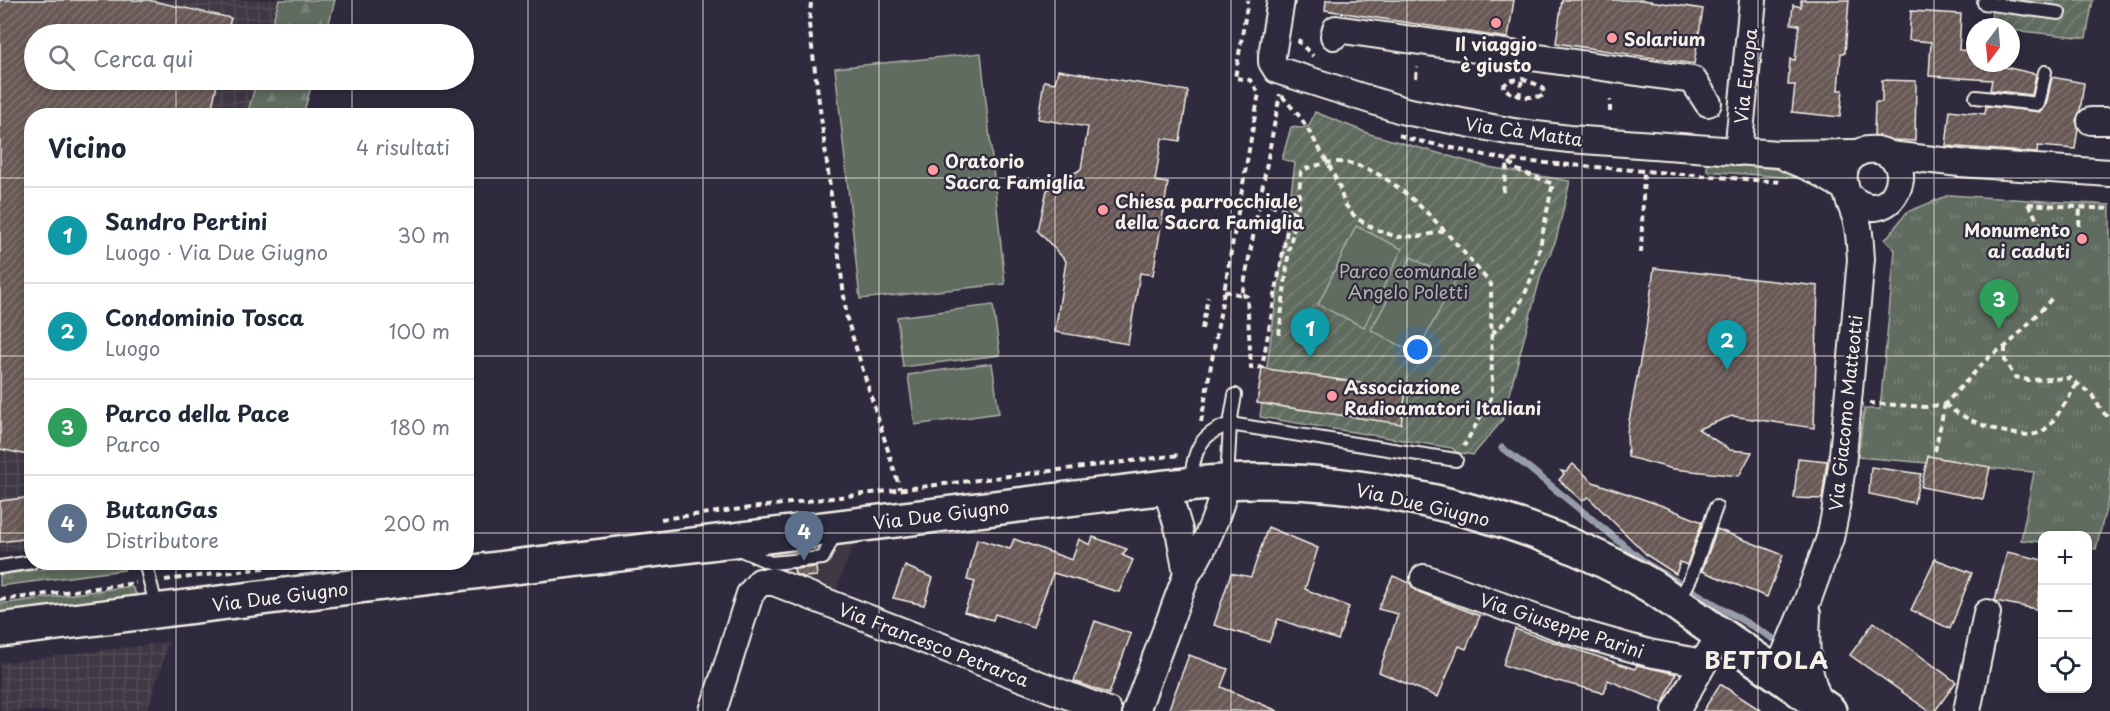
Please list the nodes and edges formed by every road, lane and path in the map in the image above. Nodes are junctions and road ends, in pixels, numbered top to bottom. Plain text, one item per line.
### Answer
1 (1248, 0) edge
2 (1281, 0) edge
3 (1753, 0) edge
4 (811, 3) dead end
5 (1984, 3) dead end
6 (2059, 13) dead end
7 (1301, 31) dead end
8 (1334, 36) dead end
9 (1318, 60) dead end
10 (1417, 68) dead end
11 (2045, 72) dead end
12 (1523, 77) junction
13 (1416, 78) dead end
14 (1976, 97) dead end
15 (1610, 100) dead end
16 (1708, 103) dead end
17 (1610, 112) dead end
18 (1738, 152) junction
19 (1857, 153) junction
20 (1778, 154) junction
21 (1889, 155) junction
22 (1508, 160) junction
23 (1328, 162) junction
24 (1960, 163) junction
25 (1644, 171) junction
26 (2110, 173) edge
27 (1790, 183) dead end
28 (1847, 191) junction
29 (1503, 192) dead end
30 (1891, 196) junction
31 (1270, 205) dead end
32 (2080, 207) junction
33 (2110, 209) edge
34 (1298, 212) junction
35 (2079, 226) dead end
36 (1443, 231) junction
37 (2049, 240) dead end
38 (1641, 253) dead end
39 (1861, 259) junction
40 (1224, 291) junction
41 (1242, 295) junction
42 (2054, 296) dead end
43 (1208, 297) dead end
44 (1202, 329) dead end
45 (1492, 334) junction
46 (1279, 335) dead end
47 (2005, 347) junction
48 (2078, 384) junction
49 (1235, 395) dead end
50 (1848, 402) junction
51 (1945, 404) junction
52 (2110, 419) edge
53 (1230, 424) junction
54 (1935, 450) dead end
55 (1195, 453) junction
56 (1456, 460) joint
57 (1227, 482) junction
58 (1180, 486) junction
59 (900, 489) junction
60 (1716, 507) dead end
61 (657, 520) dead end
62 (24, 563) edge
63 (0, 567) edge
64 (147, 570) edge
65 (1187, 574) junction
66 (1424, 578) dead end
67 (1684, 592) junction
68 (1808, 599) junction
69 (158, 611) junction
70 (1987, 613) dead end
71 (0, 630) edge
72 (1720, 634) junction
73 (1703, 663) junction
74 (1777, 673) junction
75 (1825, 708) edge
76 (713, 711) edge
77 (1108, 711) edge
78 (1136, 711) edge
79 (1676, 711) edge
80 (1967, 711) edge

1 - 40 path
2 - 18 street, Via Cà Matta
3 - 18 street, Via Europa
4 - 59 path
5 - 6 lane
7 - 9 path
8 - 12 street
10 - 13 path
11 - 14 lane
12 - 12 path
12 - 16 street
15 - 17 path
18 - 20 street, Via Cà Matta
19 - 20 street, Via Cà Matta
19 - 21 street
19 - 28 street
20 - 28 street, Via Cà Matta
21 - 24 street
21 - 30 street
22 - 25 path
22 - 29 path
22 - 45 path
23 - 34 path
23 - 36 path
23 - 36 path
23 - 41 path
24 - 26 street
24 - 30 street
25 - 27 path
25 - 38 path
28 - 30 street
28 - 39 street, Via Giacomo Matteotti
30 - 39 street, Via Giacomo Matteotti
31 - 34 path
32 - 33 path
32 - 35 path
32 - 37 path
34 - 41 path
34 - 46 path
36 - 45 path
39 - 50 street, Via Giacomo Matteotti
40 - 41 path
40 - 55 path
42 - 47 path
43 - 44 path
45 - 56 path
47 - 48 path
47 - 51 path
48 - 51 path
48 - 52 path
49 - 53 lane
50 - 51 path
50 - 68 street, Via Giacomo Matteotti
51 - 54 path
53 - 55 lane
53 - 56 lane
53 - 57 lane
55 - 58 lane
55 - 59 path
57 - 58 main road, Via Due Giugno
57 - 65 street
57 - 67 main road, Via Due Giugno
58 - 65 street
58 - 69 main road, Via Due Giugno
59 - 61 path
60 - 67 lane
62 - 63 lane
64 - 69 lane
65 - 78 street
66 - 73 street, Via Giuseppe Parini
67 - 72 main road, Via Due Giugno
68 - 74 street, Via Giacomo Matteotti
68 - 75 street, Via Giacomo Matteotti
69 - 71 main road, Via Due Giugno
70 - 80 street
72 - 73 street
72 - 74 main road, Via Due Giugno
73 - 79 street
74 - 75 main road, Via Due Giugno
76 - 77 street, Via Francesco Petrarca

